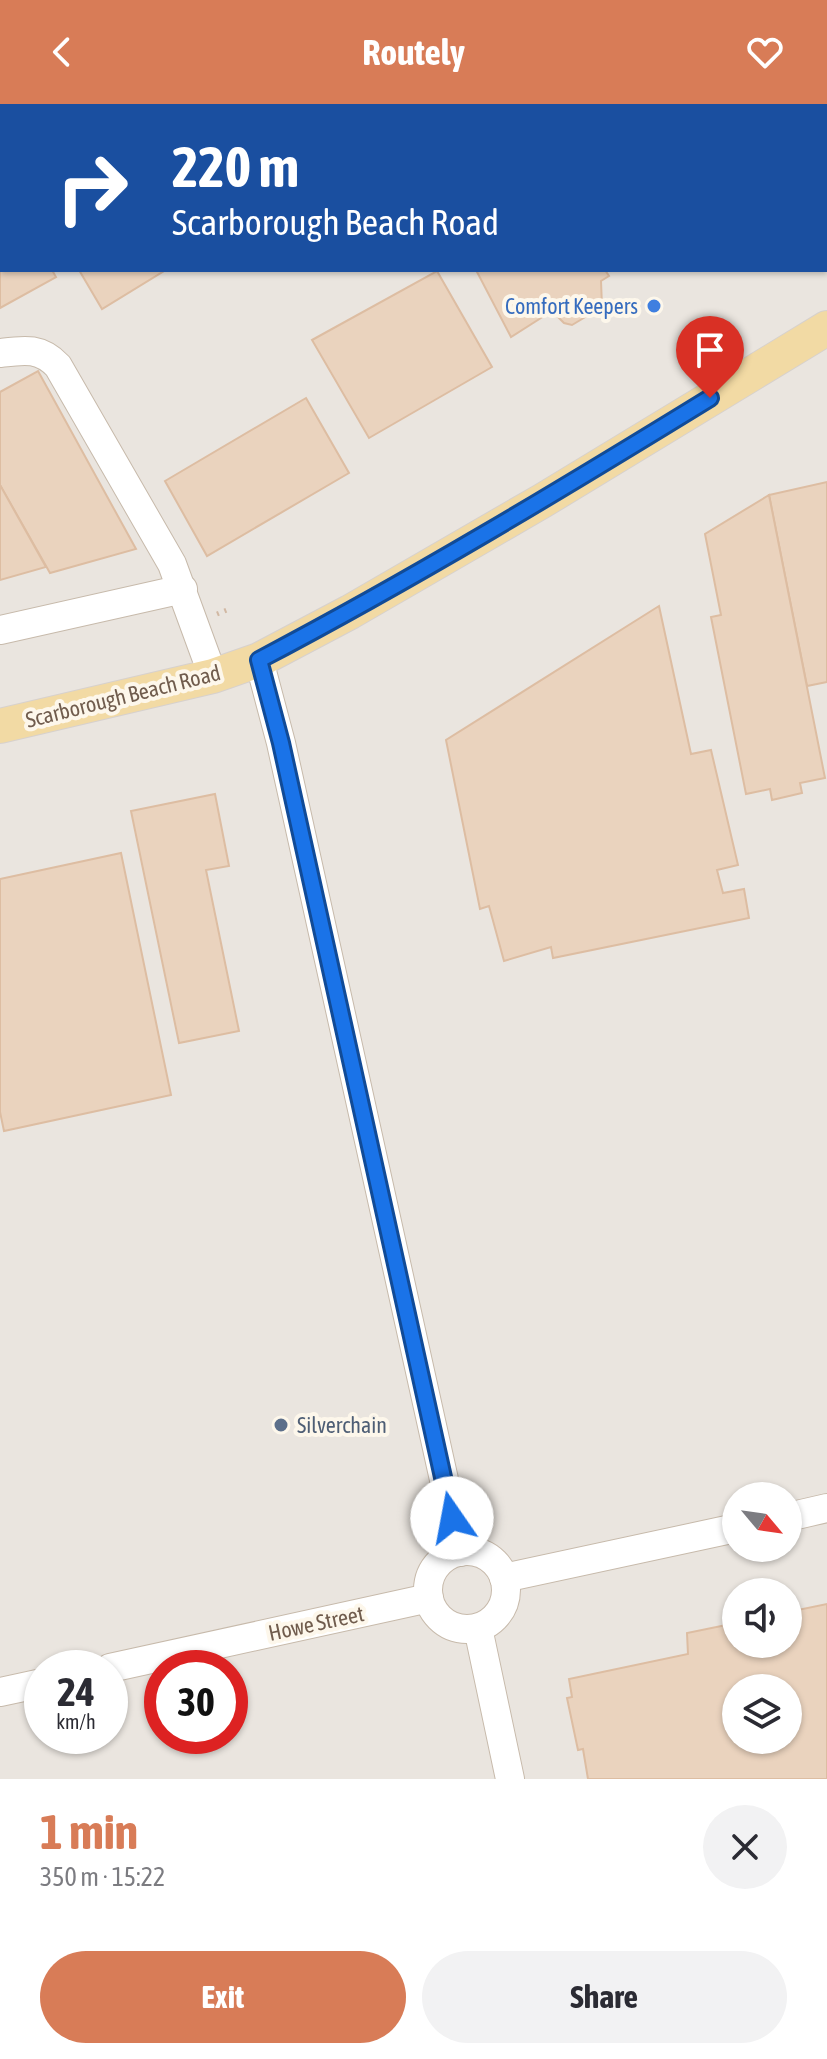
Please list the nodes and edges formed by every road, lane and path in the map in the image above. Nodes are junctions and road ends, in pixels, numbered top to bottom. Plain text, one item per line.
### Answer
1 (827, 328) edge
2 (0, 353) edge
3 (183, 589) junction
4 (0, 630) edge
5 (259, 660) junction
6 (213, 676) junction
7 (0, 726) edge
8 (827, 1508) edge
9 (802, 1514) edge
10 (722, 1531) edge
11 (460, 1552) junction
12 (504, 1578) junction
13 (429, 1598) junction
14 (478, 1628) junction
15 (128, 1664) edge
16 (24, 1687) edge
17 (0, 1692) edge
18 (510, 1779) edge

1 - 5 main road, Scarborough Beach Road
2 - 3 street
3 - 4 street
3 - 6 street
5 - 6 main road, Scarborough Beach Road
5 - 11 street
6 - 7 main road, Scarborough Beach Road
8 - 9 street
10 - 12 street
11 - 12 street
11 - 13 street
12 - 14 street
13 - 14 street
13 - 15 street, Howe Street
14 - 18 street
16 - 17 street

